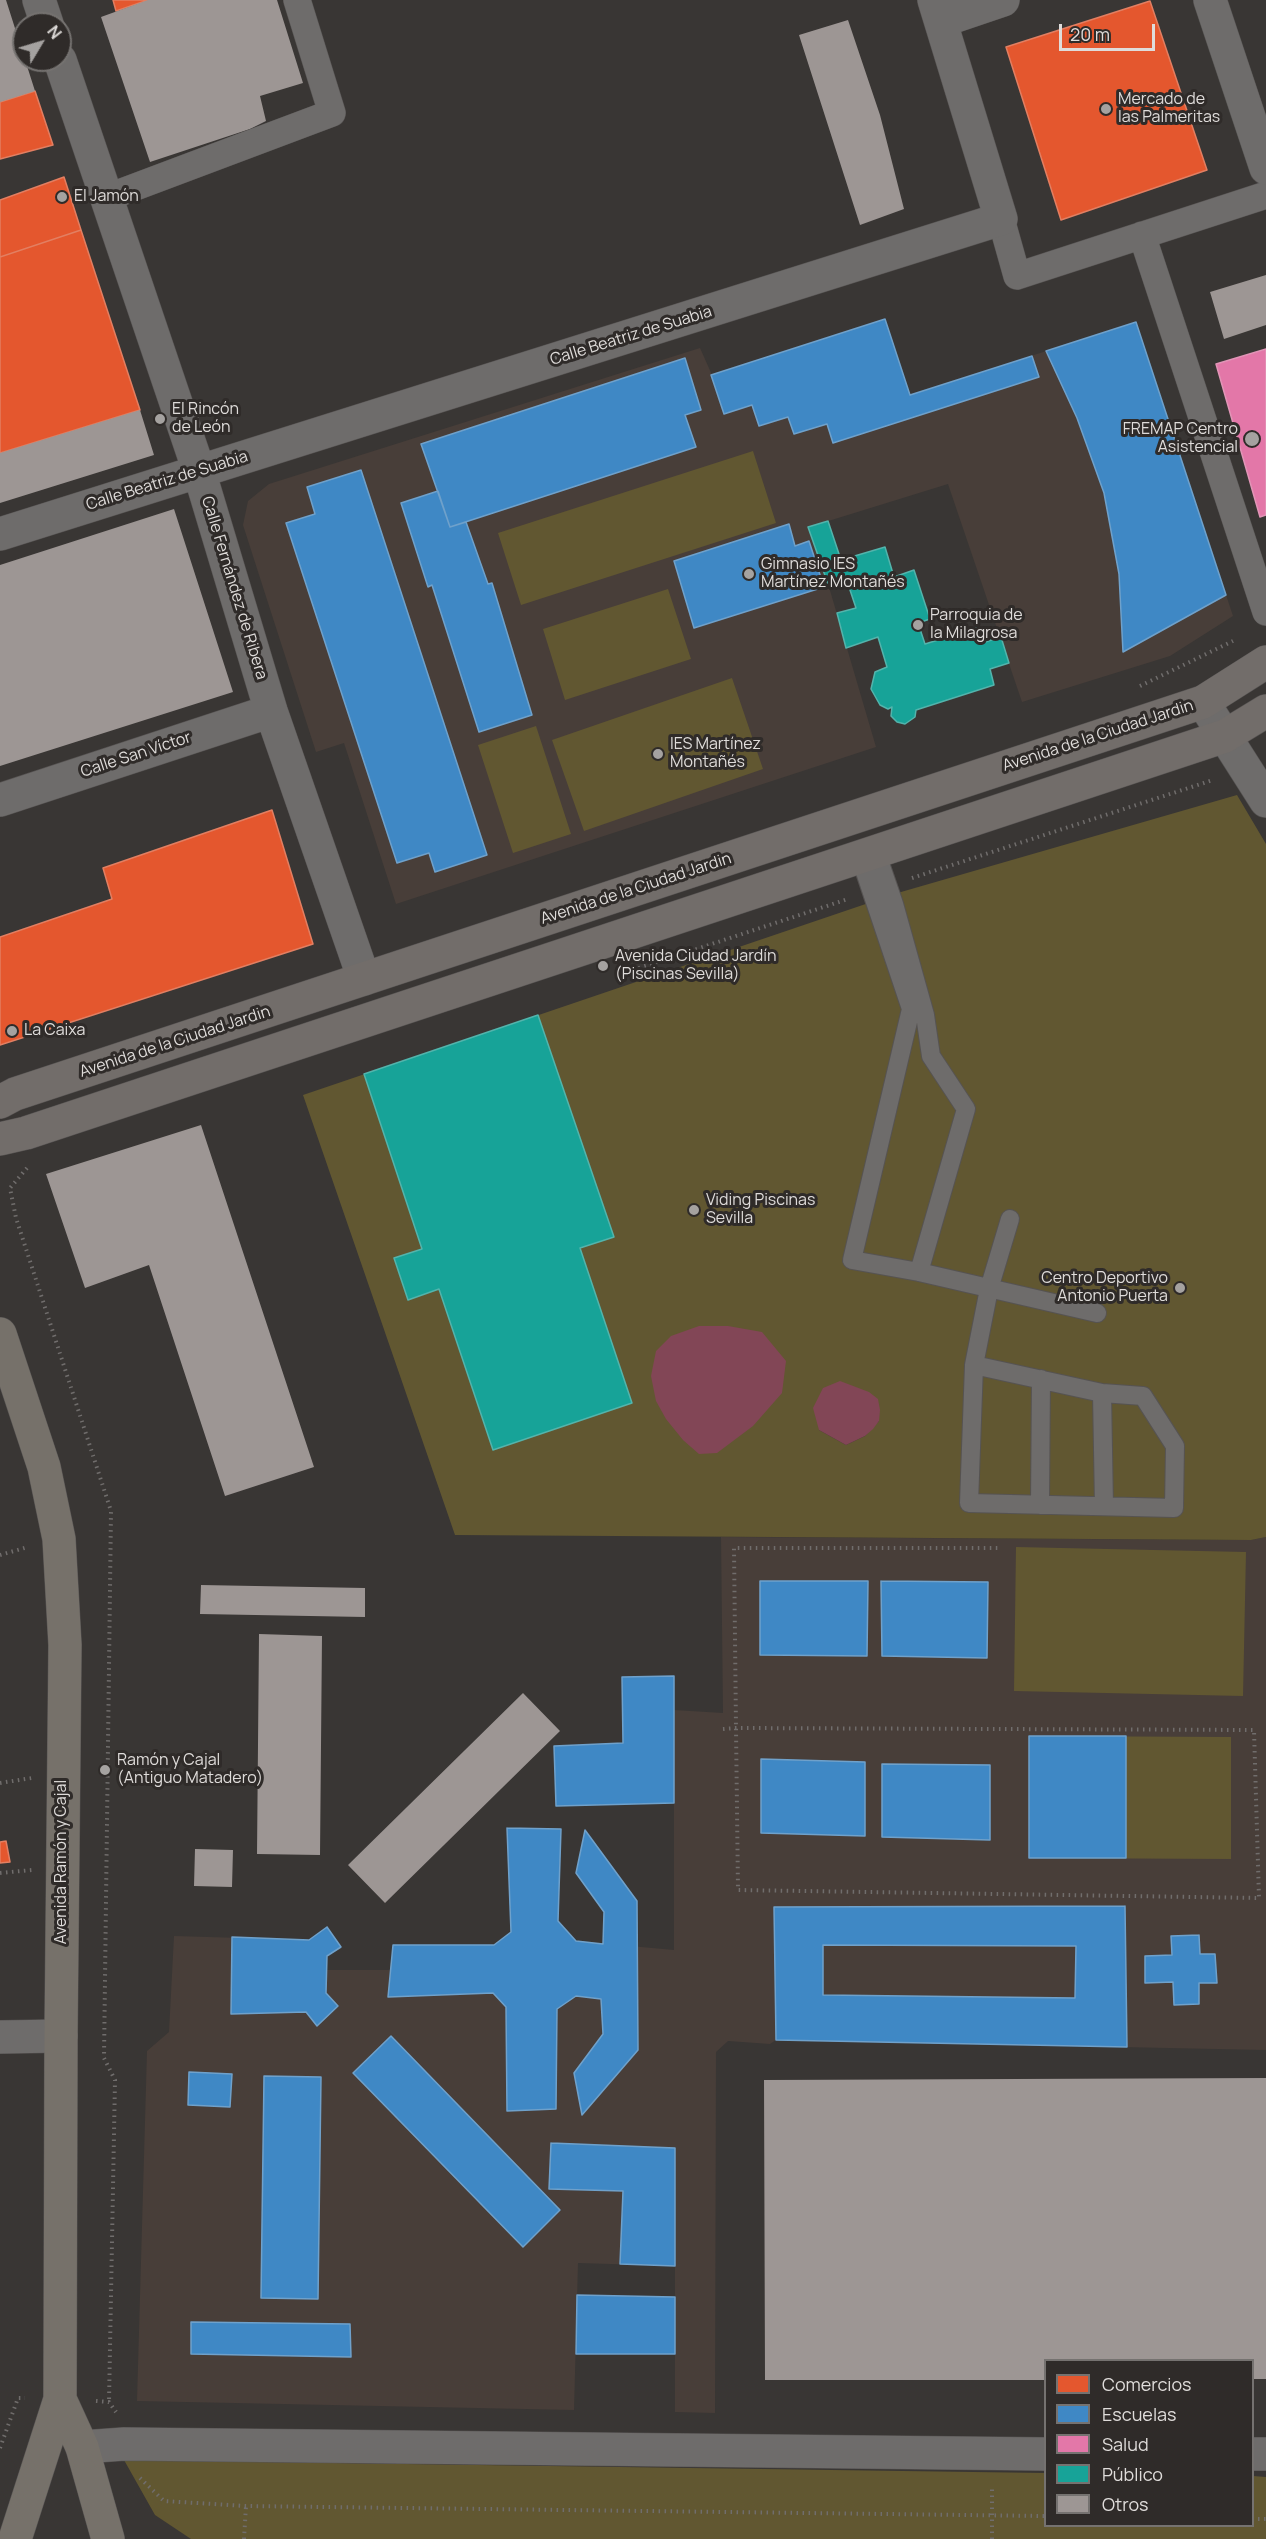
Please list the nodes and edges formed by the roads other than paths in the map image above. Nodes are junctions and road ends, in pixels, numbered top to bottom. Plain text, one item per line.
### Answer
1 (297, 0) edge
2 (1003, 0) edge
3 (1210, 0) edge
4 (937, 11) edge
5 (64, 72) edge
6 (1264, 158) edge
7 (1266, 195) edge
8 (106, 198) junction
9 (1001, 219) junction
10 (1142, 235) junction
11 (199, 471) junction
12 (0, 534) edge
13 (1266, 612) edge
14 (1266, 662) edge
15 (1203, 702) junction
16 (271, 711) junction
17 (1266, 711) edge
18 (1225, 736) junction
19 (0, 800) edge
20 (1266, 801) edge
21 (868, 855) junction
22 (364, 979) junction
23 (0, 1102) edge
24 (0, 1139) edge
25 (1010, 1219) dead end
26 (919, 1272) junction
27 (989, 1290) junction
28 (1097, 1313) dead end
29 (0, 1334) edge
30 (974, 1365) junction
31 (1041, 1379) junction
32 (1102, 1393) junction
33 (1040, 1505) junction
34 (1104, 1506) junction
35 (60, 2036) junction
36 (0, 2037) edge
37 (46, 2399) junction
38 (82, 2447) junction
39 (1044, 2454) edge
40 (15, 2539) edge
41 (108, 2539) edge

1 - 8 street
2 - 4 street
3 - 6 street
4 - 9 street
5 - 8 street, Calle Fernández de Ribera
7 - 10 street
8 - 11 street, Calle Fernández de Ribera
9 - 10 street
9 - 11 street, Calle Beatriz de Suabia
10 - 13 street
11 - 12 street, Calle Beatriz de Suabia
11 - 16 street, Calle Fernández de Ribera
14 - 15 main road, Avenida de la Ciudad Jardin
15 - 18 street
15 - 22 main road, Avenida de la Ciudad Jardin
16 - 19 street, Calle San Víctor
16 - 22 street, Calle Fernández de Ribera
17 - 18 main road
18 - 20 street
18 - 21 main road
21 - 24 main road
21 - 26 lane
21 - 26 lane
22 - 23 main road, Avenida de la Ciudad Jardin
25 - 27 lane
26 - 27 lane
27 - 28 lane
27 - 30 lane
29 - 35 main road, Avenida Ramón y Cajal
30 - 31 lane
30 - 33 lane
31 - 32 lane
31 - 33 lane
32 - 34 lane
32 - 34 lane
33 - 34 lane
35 - 36 street
35 - 37 main road, Avenida Ramón y Cajal
37 - 38 main road
37 - 40 main road
38 - 39 street
38 - 41 main road

